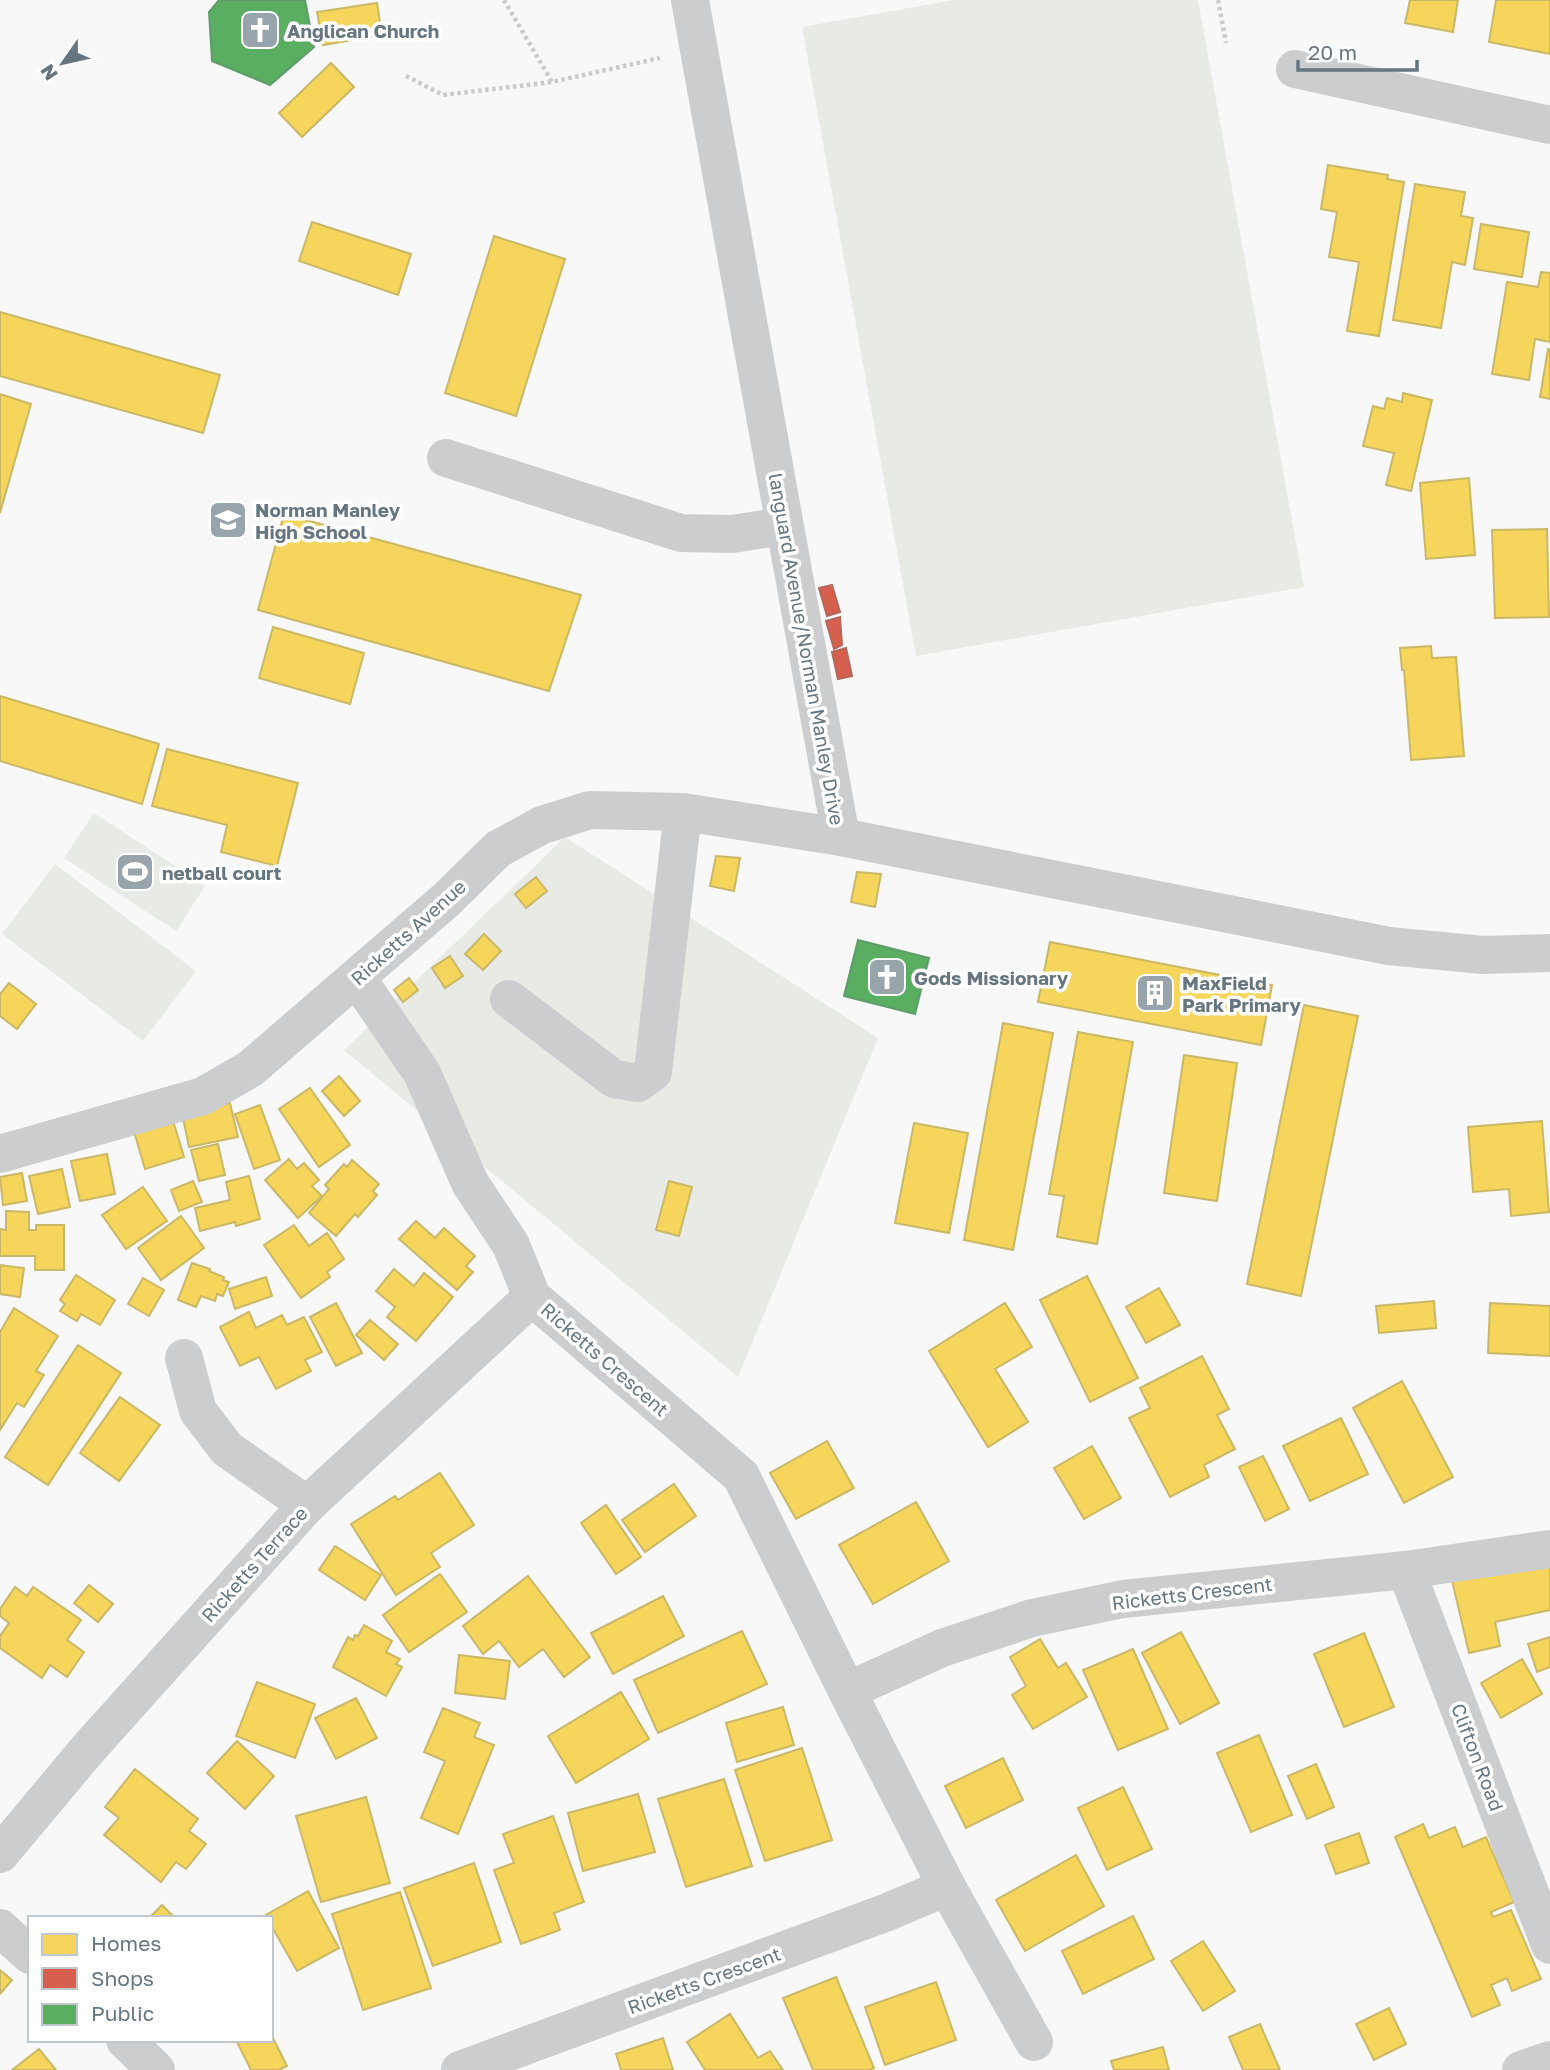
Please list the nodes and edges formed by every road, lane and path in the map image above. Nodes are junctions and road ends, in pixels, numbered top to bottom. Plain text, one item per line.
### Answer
1 (504, 0) edge
2 (690, 0) edge
3 (1218, 0) edge
4 (1226, 43) dead end
5 (699, 50) junction
6 (1295, 69) dead end
7 (406, 76) dead end
8 (552, 82) junction
9 (1550, 125) edge
10 (446, 458) dead end
11 (785, 526) junction
12 (683, 812) junction
13 (841, 837) junction
14 (1550, 953) edge
15 (358, 978) junction
16 (509, 999) dead end
17 (0, 1154) edge
18 (532, 1297) junction
19 (184, 1357) dead end
20 (307, 1504) junction
21 (1550, 1549) edge
22 (1406, 1570) junction
23 (847, 1691) junction
24 (0, 1854) edge
25 (947, 1887) junction
26 (0, 1928) edge
27 (1550, 1945) edge
28 (28, 1953) edge
29 (127, 2042) edge
30 (1034, 2042) dead end
31 (1550, 2060) edge
32 (156, 2070) edge
33 (460, 2070) edge
34 (1521, 2070) edge

1 - 8 path
2 - 5 street, languard Avenue/Norman Manley Drive
3 - 4 path
5 - 8 path
5 - 11 street, languard Avenue/Norman Manley Drive
6 - 9 street
7 - 8 path
10 - 11 street
11 - 13 street, languard Avenue/Norman Manley Drive
12 - 13 street, Ricketts Avenue
12 - 15 street, Ricketts Avenue
12 - 16 street
13 - 14 street, languard Avenue/Norman Manley Drive
15 - 17 street, Ricketts Avenue
15 - 18 street, Ricketts Crescent
18 - 20 street, Ricketts Terrace
18 - 23 street, Ricketts Crescent
19 - 20 street
20 - 24 street, Ricketts Terrace
21 - 22 street, Ricketts Crescent
22 - 23 street, Ricketts Crescent
22 - 27 street, Clifton Road
23 - 25 street, Ricketts Crescent
25 - 30 street, Ricketts Crescent
25 - 33 street, Ricketts Crescent
26 - 28 street
29 - 32 street
31 - 34 street

